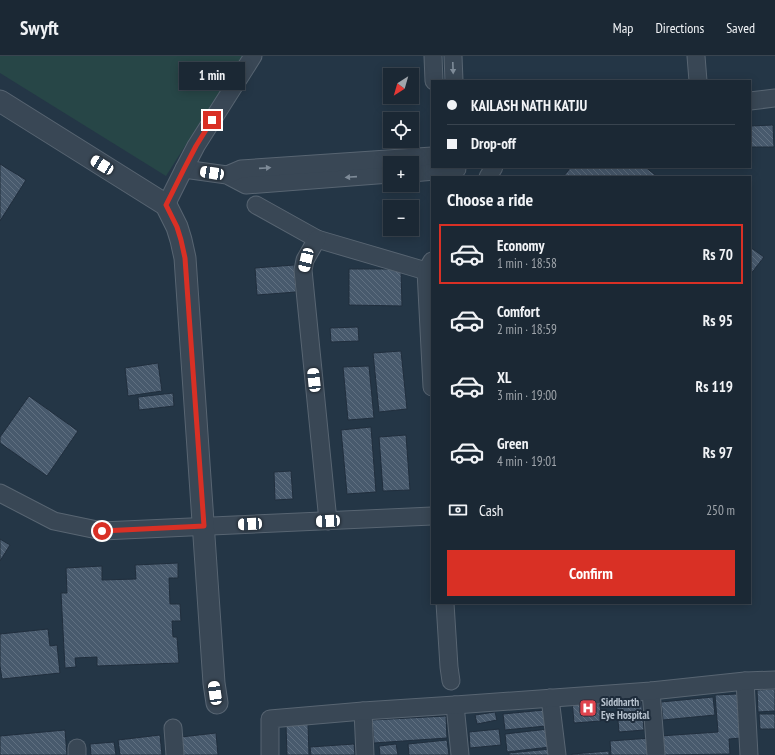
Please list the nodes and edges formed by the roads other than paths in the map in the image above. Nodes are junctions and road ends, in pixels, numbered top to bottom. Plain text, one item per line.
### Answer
1 (253, 56) edge
2 (433, 56) edge
3 (453, 56) edge
4 (696, 56) edge
5 (434, 80) edge
6 (454, 80) edge
7 (698, 80) edge
8 (775, 98) edge
9 (0, 101) edge
10 (751, 101) edge
11 (437, 168) edge
12 (184, 169) junction
13 (457, 171) edge
14 (419, 172) edge
15 (227, 175) junction
16 (383, 175) edge
17 (166, 205) junction
18 (256, 205) dead end
19 (317, 239) junction
20 (429, 266) edge
21 (431, 347) edge
22 (0, 493) edge
23 (431, 516) edge
24 (328, 521) junction
25 (204, 526) junction
26 (445, 604) edge
27 (775, 680) edge
28 (451, 681) dead end
29 (745, 681) junction
30 (651, 691) junction
31 (550, 698) junction
32 (216, 704) dead end
33 (456, 706) junction
34 (363, 711) junction
35 (173, 728) dead end
36 (175, 755) edge
37 (270, 755) edge
38 (365, 755) edge
39 (460, 755) edge
40 (557, 755) edge
41 (656, 755) edge
42 (749, 755) edge

1 - 12 street
2 - 5 street
3 -> 6 street
4 - 7 street
8 - 10 street
9 - 17 street
11 - 13 street
11 - 14 street
15 -> 11 street
12 - 15 street
12 - 17 street
16 -> 15 street
17 - 25 street
18 - 19 street
19 - 20 street
19 - 24 street
20 - 21 street
22 - 25 street
23 - 24 street
24 - 25 street
25 - 32 street
26 - 28 street
27 - 29 street
29 - 30 street
29 - 42 street
30 - 31 street
30 - 41 street
31 - 33 street
31 - 40 street
33 - 34 street
33 - 39 street
34 - 37 street
34 - 38 street
35 - 36 street

